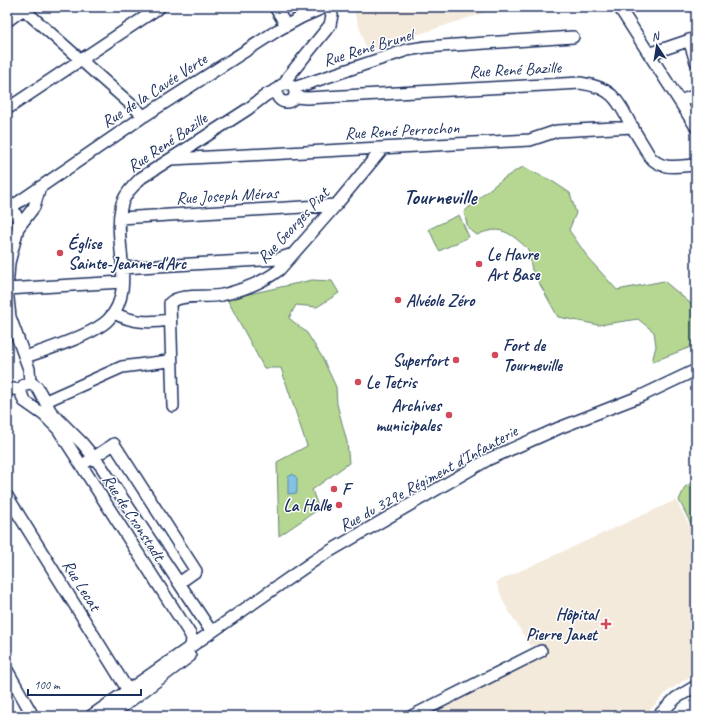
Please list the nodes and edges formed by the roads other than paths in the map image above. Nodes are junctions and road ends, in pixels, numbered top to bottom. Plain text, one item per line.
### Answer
1 (160, 7) edge
2 (275, 7) edge
3 (325, 7) edge
4 (329, 7) edge
5 (618, 7) edge
6 (23, 8) edge
7 (146, 11) edge
8 (300, 12) edge
9 (7, 21) edge
10 (286, 25) junction
11 (573, 37) dead end
12 (692, 39) edge
13 (649, 54) junction
14 (81, 60) junction
15 (696, 62) edge
16 (288, 89) junction
17 (696, 95) edge
18 (680, 101) junction
19 (254, 104) junction
20 (7, 109) edge
21 (144, 116) junction
22 (632, 127) junction
23 (696, 127) edge
24 (383, 148) junction
25 (172, 159) junction
26 (696, 165) edge
27 (40, 187) junction
28 (336, 206) junction
29 (9, 208) edge
30 (120, 218) junction
31 (18, 228) junction
32 (294, 254) junction
33 (122, 268) junction
34 (122, 282) junction
35 (7, 289) edge
36 (114, 313) junction
37 (170, 320) junction
38 (25, 357) junction
39 (168, 361) dead end
40 (696, 370) edge
41 (30, 383) junction
42 (7, 388) edge
43 (20, 390) junction
44 (44, 406) junction
45 (173, 406) dead end
46 (94, 457) junction
47 (82, 466) junction
48 (7, 496) edge
49 (179, 583) junction
50 (224, 623) junction
51 (211, 631) junction
52 (203, 645) junction
53 (191, 646) junction
54 (541, 651) dead end
55 (7, 670) edge
56 (696, 686) edge
57 (128, 692) junction
58 (32, 716) edge
59 (92, 716) edge
60 (110, 716) edge
61 (412, 716) edge
62 (658, 716) edge

1 - 7 street
2 - 10 street
3 - 8 street, Rue de la Cavée Verte
4 - 16 street
5 - 13 street
6 - 9 street
6 - 14 street
7 - 14 street
8 - 10 street, Rue de la Cavée Verte
10 - 21 street, Rue de la Cavée Verte
11 - 16 street, Rue René Brunel
12 - 13 street
12 - 15 street
13 - 18 street
14 - 20 street
14 - 21 street
16 - 19 street, Rue René Bazille
16 - 19 street, Rue René Bazille
16 - 22 street, Rue René Bazille
17 - 18 street
18 - 23 street
19 - 25 street, Rue René Bazille
21 - 27 street, Rue de la Cavée Verte
22 - 24 street, Rue René Perrochon
22 - 26 street, Rue René Bazille
24 - 25 street, Rue René Perrochon
24 - 28 street, Rue Georges Piat
25 - 30 street, Rue René Bazille
27 - 29 street, Rue de la Cavée Verte
27 - 31 street
28 - 30 street, Rue Joseph Méras
28 - 32 street, Rue Georges Piat
29 - 31 street
30 - 33 street, Rue René Bazille
31 - 35 street
32 - 33 street
32 - 37 street, Rue Georges Piat
33 - 34 street, Rue René Bazille
34 - 35 street
34 - 36 street, Rue René Bazille
35 - 38 street
36 - 37 street
36 - 38 street, Rue René Bazille
37 - 45 street, Rue Georges Piat
38 - 41 street
39 - 44 street
40 - 50 street, Rue du 329e Régiment d'Infanterie
41 - 43 street
41 - 44 street, Rue de Cronstadt
42 - 43 street
43 - 44 street, Rue de Cronstadt
44 - 46 street, Rue de Cronstadt
44 - 47 street, Rue de Cronstadt
46 - 47 street
46 - 49 street, Rue de Cronstadt
46 - 49 street
47 - 53 street, Rue de Cronstadt
48 - 57 street, Rue Lecat
49 - 51 street, Rue de Cronstadt
50 - 51 street, Rue du 329e Régiment d'Infanterie
50 - 52 street
51 - 52 street
51 - 53 street, Rue du 329e Régiment d'Infanterie
52 - 60 street
53 - 57 street, Rue du 329e Régiment d'Infanterie
54 - 61 street
55 - 58 street
56 - 62 street
57 - 59 street, Rue du 329e Régiment d'Infanterie

